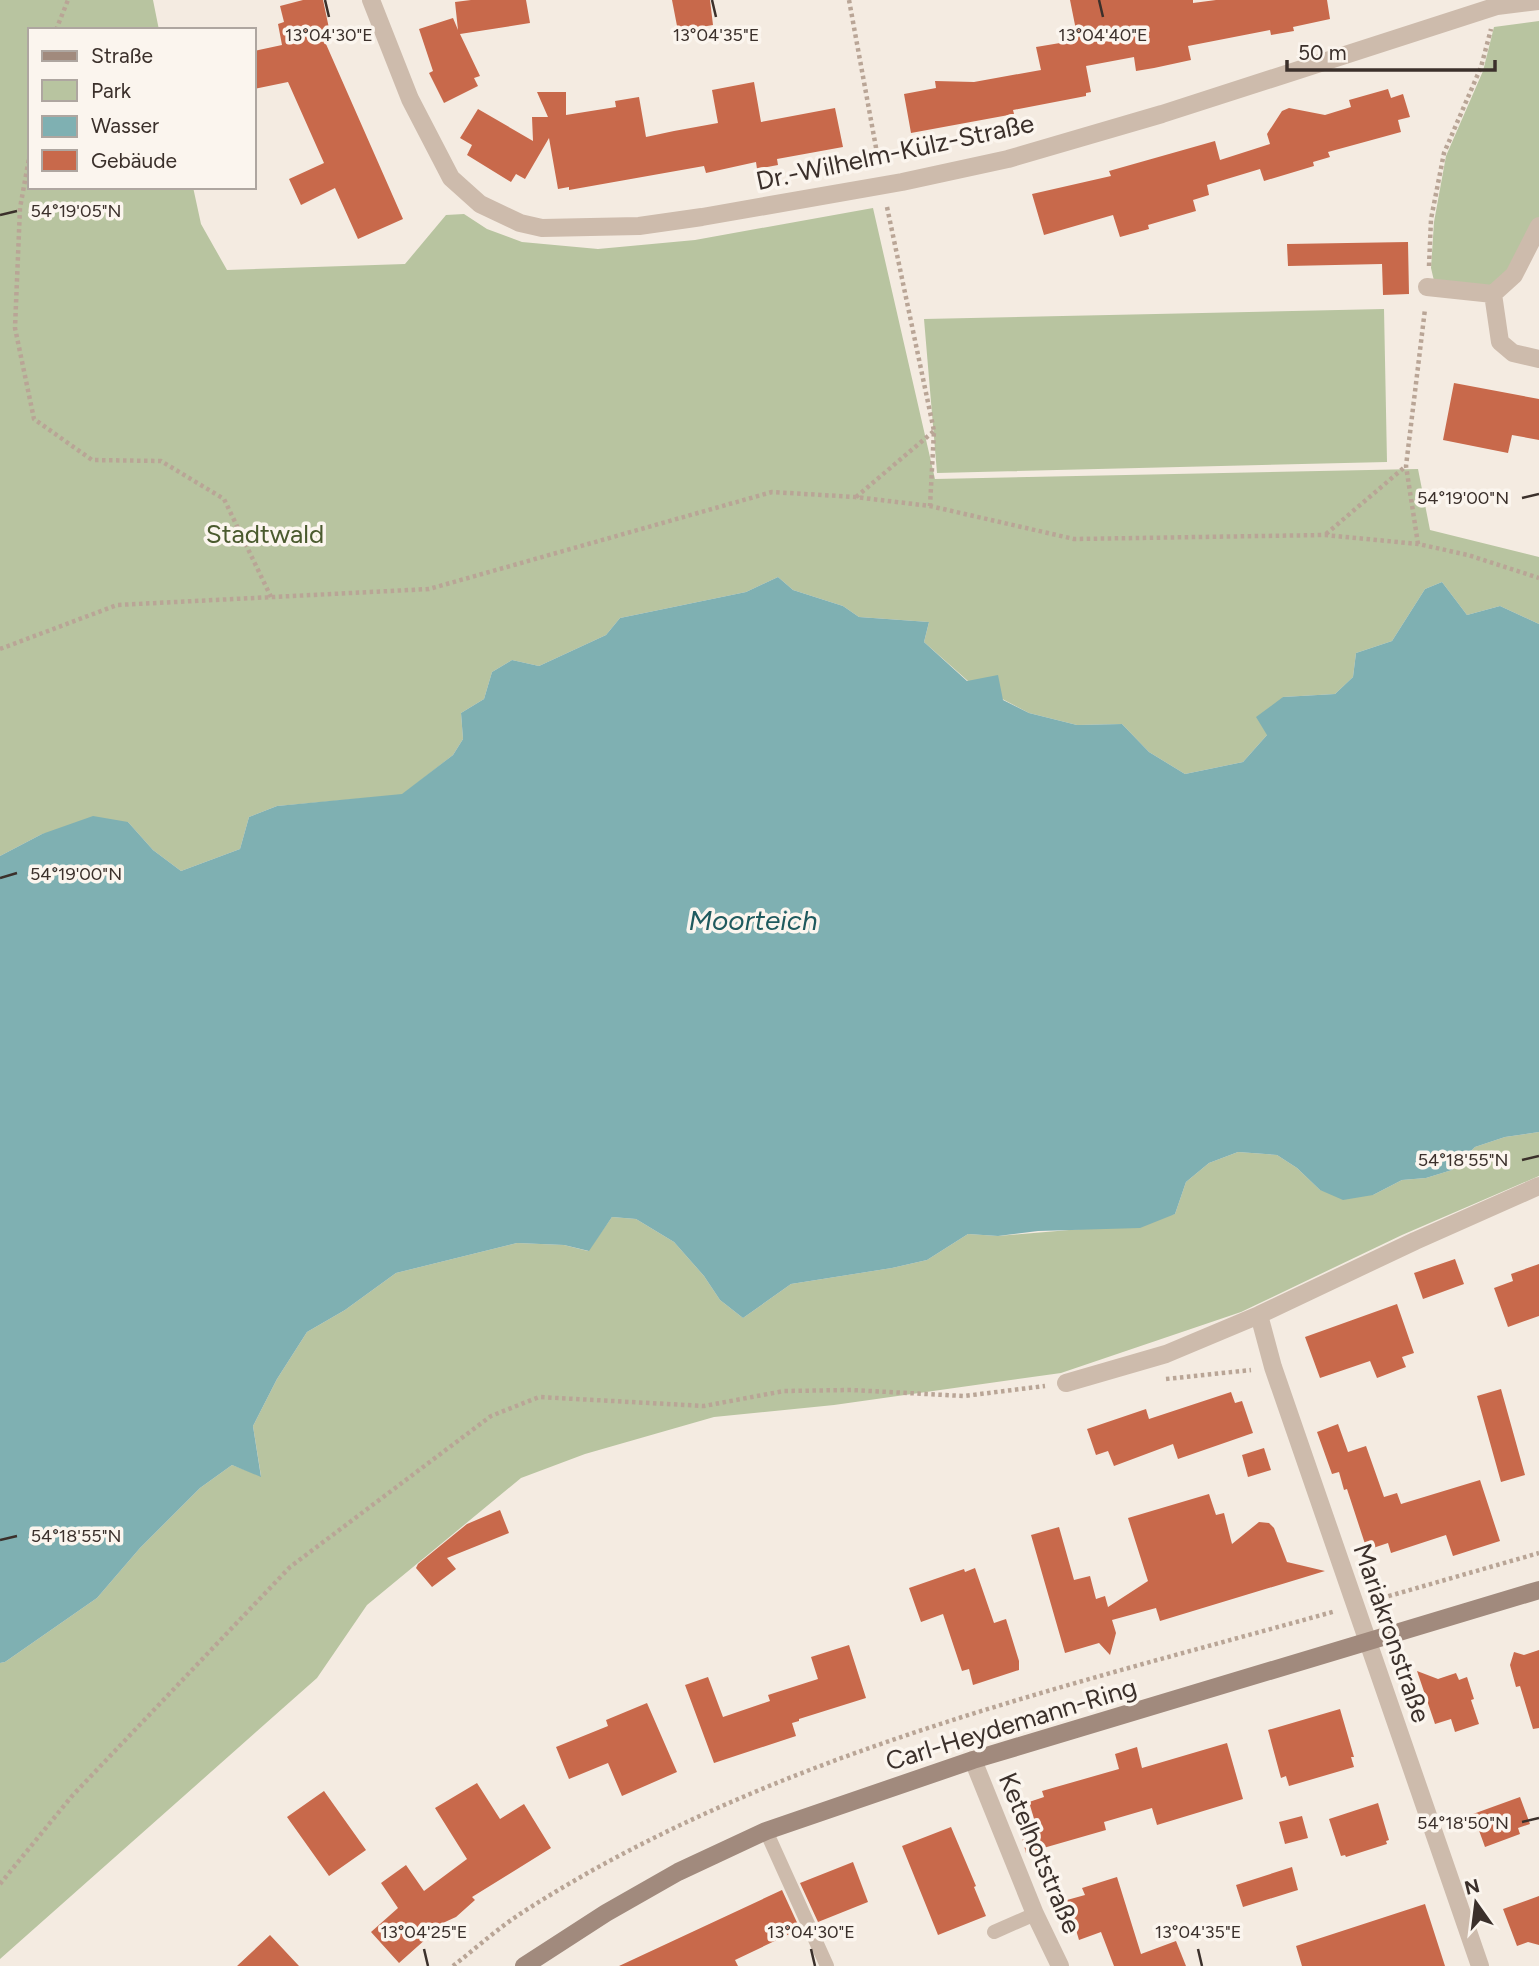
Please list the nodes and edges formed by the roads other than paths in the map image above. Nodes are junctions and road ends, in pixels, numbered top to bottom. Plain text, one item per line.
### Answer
1 (371, 0) edge
2 (1539, 1) edge
3 (1539, 226) edge
4 (1427, 287) dead end
5 (1493, 293) junction
6 (1539, 359) edge
7 (1539, 1186) edge
8 (1259, 1315) junction
9 (1066, 1383) road end
10 (1539, 1590) edge
11 (1368, 1643) junction
12 (973, 1760) junction
13 (766, 1831) junction
14 (1035, 1914) junction
15 (995, 1931) dead end
16 (524, 1966) edge
17 (827, 1966) edge
18 (1060, 1966) edge
19 (1480, 1966) edge

1 - 2 street, Dr.-Wilhelm-Külz-Straße
3 - 5 street
4 - 5 street
5 - 6 street
7 - 8 street
8 - 9 street
8 - 11 street, Mariakronstraße
10 - 11 main road, Carl-Heydemann-Ring
11 - 12 main road, Carl-Heydemann-Ring
11 - 19 street, Mariakronstraße
12 - 13 main road, Carl-Heydemann-Ring
12 - 14 street, Ketelhotstraße
13 - 16 main road, Carl-Heydemann-Ring
13 - 17 lane
14 - 15 lane
14 - 18 street, Ketelhotstraße

